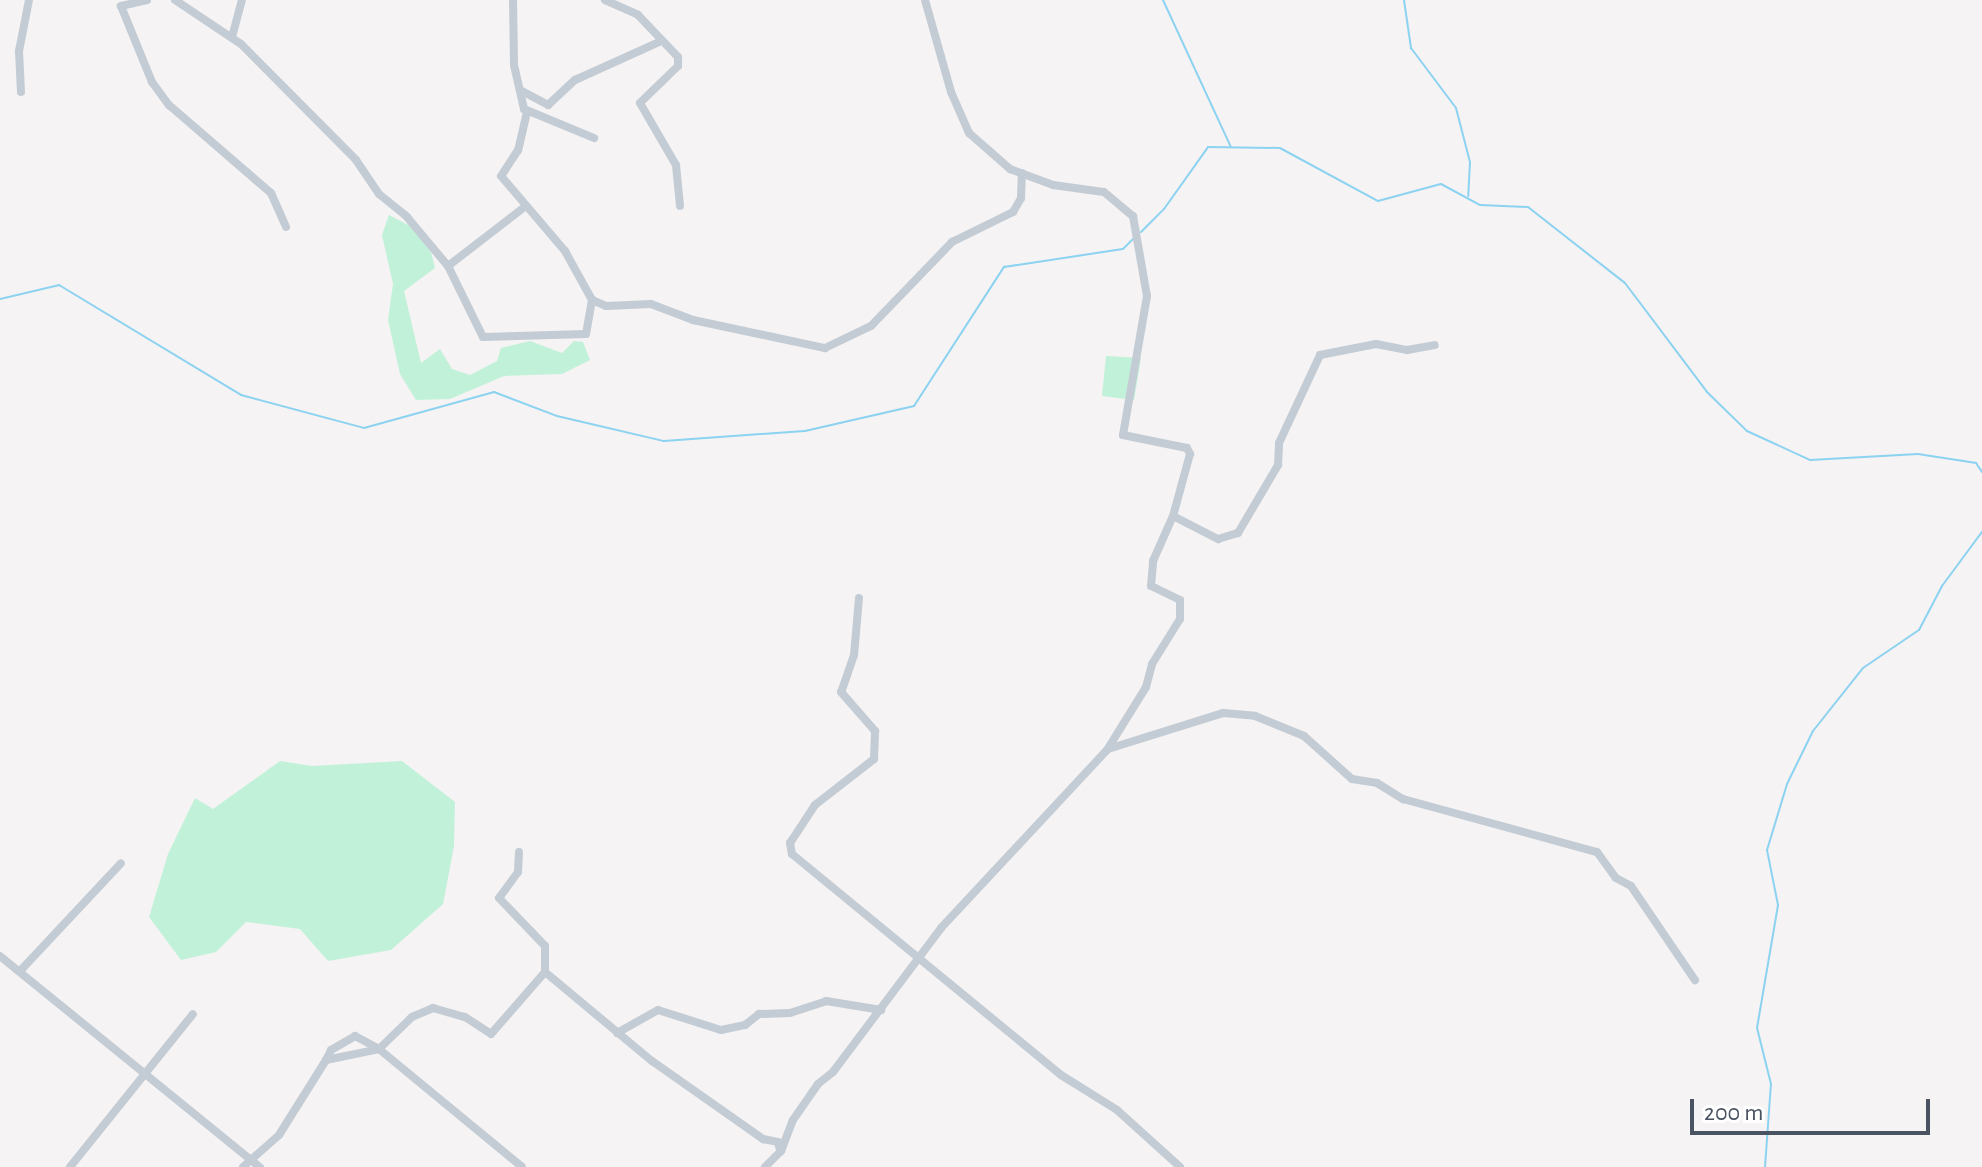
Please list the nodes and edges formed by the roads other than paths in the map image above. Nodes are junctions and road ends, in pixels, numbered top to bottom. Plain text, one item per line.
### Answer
1 (29, 0) edge
2 (147, 0) edge
3 (175, 0) edge
4 (242, 0) edge
5 (513, 0) edge
6 (605, 0) edge
7 (925, 0) edge
8 (232, 37) junction
9 (659, 42) junction
10 (517, 87) junction
11 (21, 92) dead end
12 (527, 112) junction
13 (594, 138) dead end
14 (1022, 173) junction
15 (526, 206) junction
16 (680, 206) dead end
17 (286, 227) dead end
18 (448, 266) junction
19 (592, 300) junction
20 (1435, 345) dead end
21 (1173, 516) junction
22 (859, 598) dead end
23 (1107, 750) junction
24 (519, 852) dead end
25 (121, 863) dead end
26 (0, 956) edge
27 (919, 961) junction
28 (21, 970) junction
29 (545, 972) junction
30 (1695, 980) dead end
31 (881, 1010) junction
32 (193, 1014) dead end
33 (617, 1033) junction
34 (379, 1049) junction
35 (326, 1060) junction
36 (142, 1075) junction
37 (781, 1151) junction
38 (250, 1158) junction
39 (70, 1167) edge
40 (243, 1167) edge
41 (260, 1167) edge
42 (522, 1167) edge
43 (765, 1167) edge
44 (1180, 1167) edge

1 - 11 street
2 - 17 street
3 - 8 street
4 - 8 street
5 - 10 street
6 - 9 street
7 - 14 street
8 - 18 street
9 - 10 street
9 - 16 street
10 - 12 street
12 - 13 street
12 - 15 street
14 - 19 street
14 - 21 street
15 - 18 street
15 - 19 street
18 - 19 street
20 - 21 street
21 - 23 street
22 - 27 street
23 - 27 street
23 - 30 street
24 - 29 street
25 - 28 street
26 - 28 street
27 - 31 street
27 - 44 street
28 - 36 street
29 - 33 street
29 - 34 street
31 - 33 street
31 - 37 street
32 - 36 street
33 - 37 street
34 - 35 street
34 - 35 street
34 - 42 street
35 - 38 street
36 - 38 street
36 - 39 street
37 - 43 street
38 - 40 street
38 - 41 street

